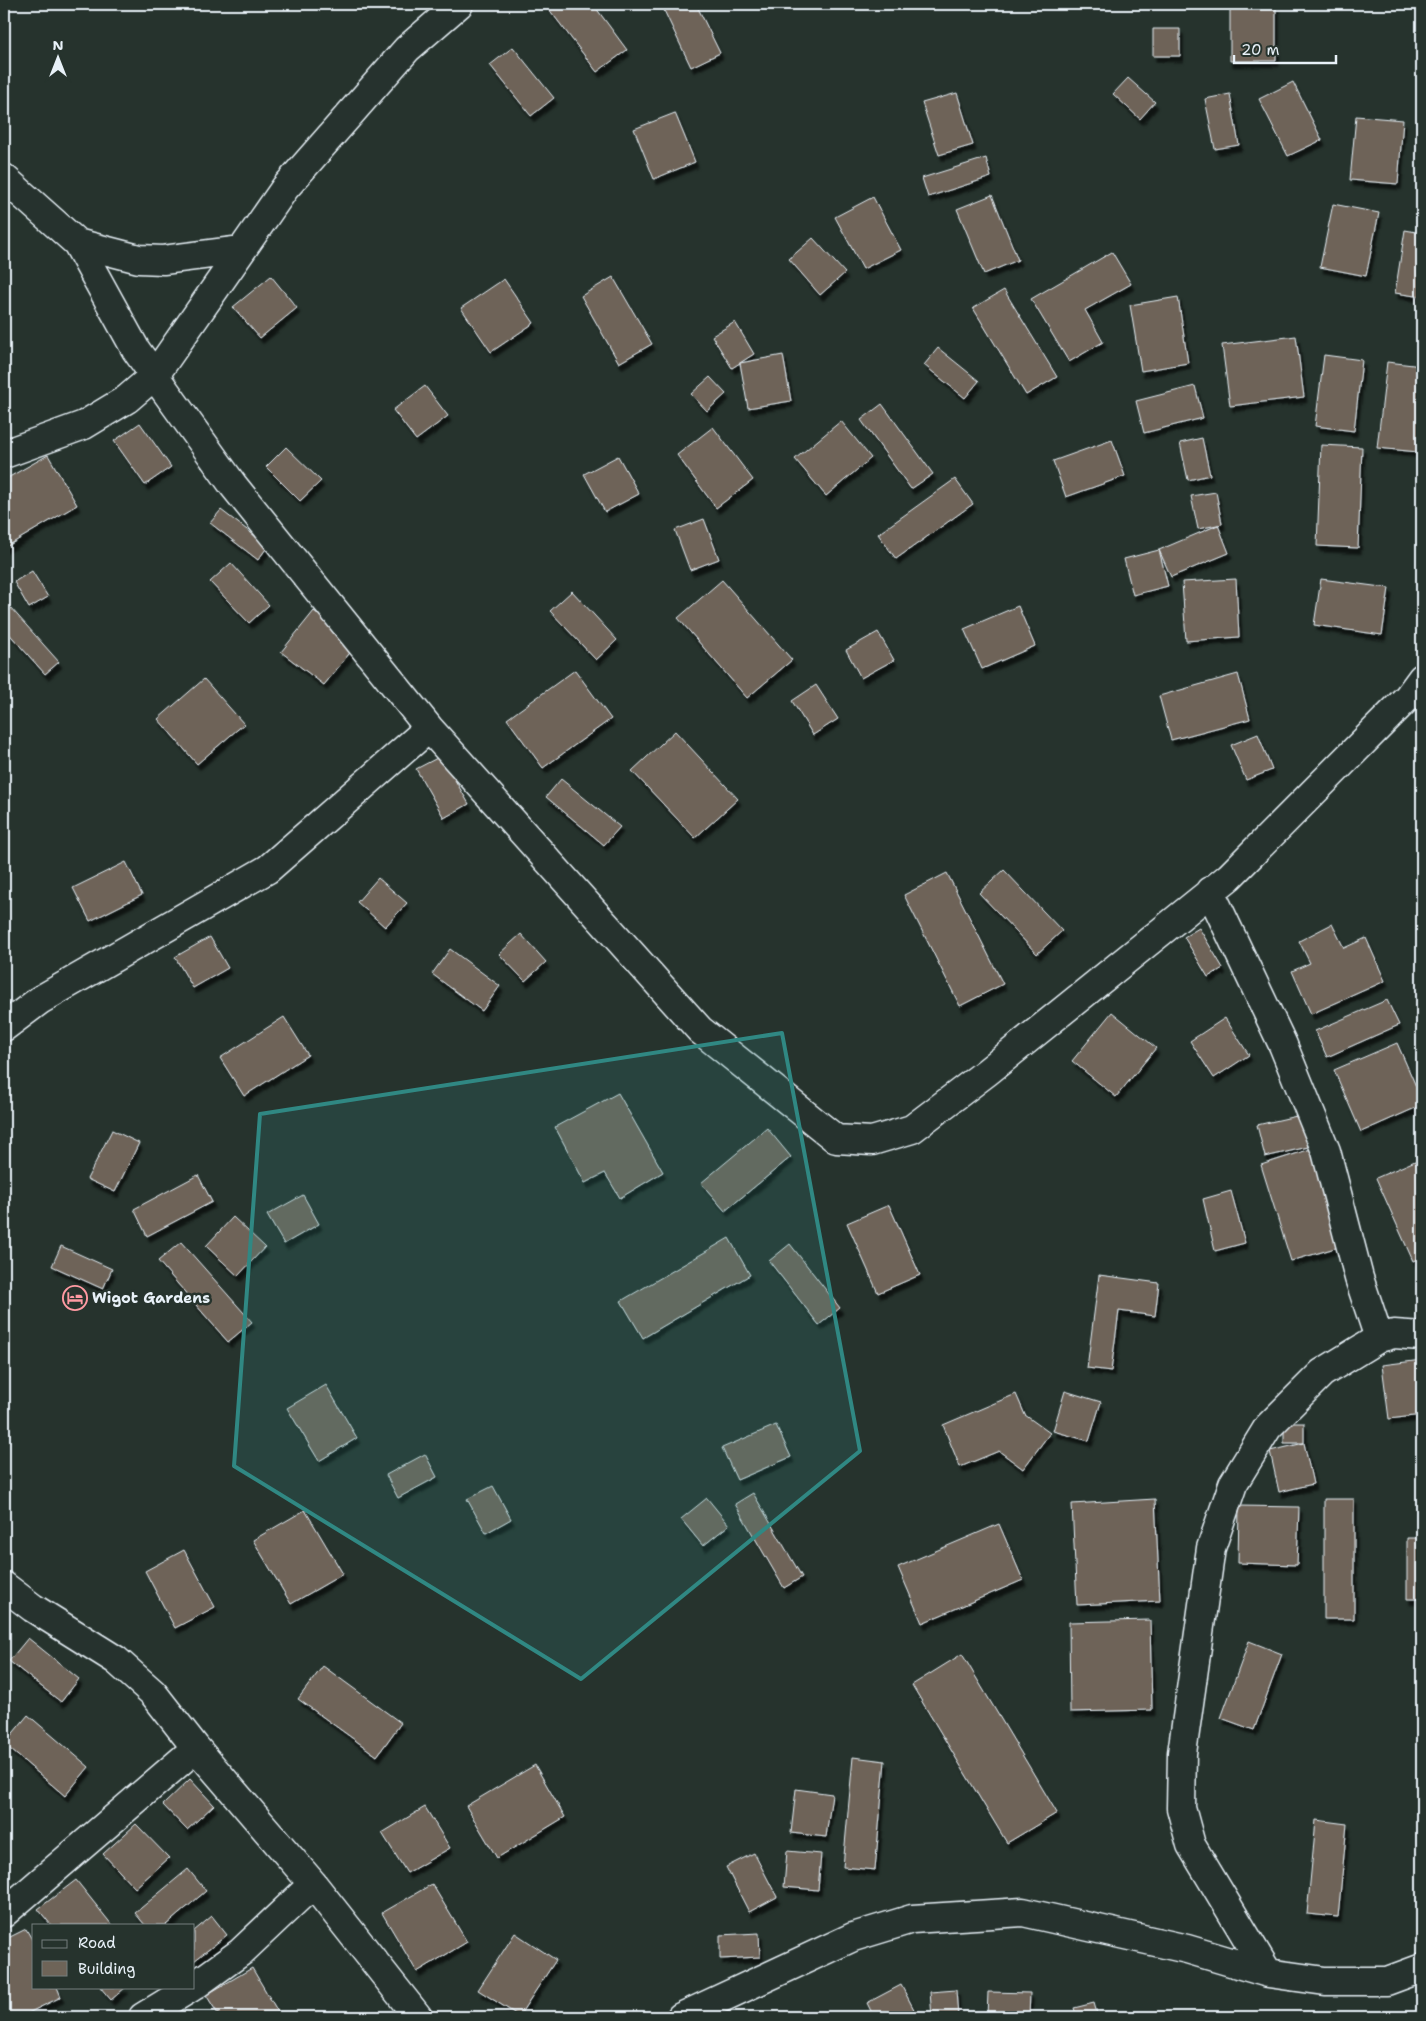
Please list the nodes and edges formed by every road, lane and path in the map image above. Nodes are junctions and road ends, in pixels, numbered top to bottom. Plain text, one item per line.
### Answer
1 (459, 4) edge
2 (4, 178) edge
3 (78, 243) junction
4 (242, 250) junction
5 (155, 375) junction
6 (4, 454) edge
7 (1422, 678) edge
8 (429, 728) junction
9 (1210, 891) junction
10 (4, 1027) edge
11 (1422, 1336) edge
12 (1379, 1338) junction
13 (4, 1586) edge
14 (196, 1748) junction
15 (313, 1884) junction
16 (4, 1913) edge
17 (1422, 1968) edge
18 (1268, 1973) junction
19 (195, 1985) edge
20 (190, 1988) edge
21 (688, 2016) edge
22 (143, 2017) edge
23 (418, 2017) edge

1 - 4 street
2 - 3 street
3 - 4 street
3 - 5 street
4 - 5 street
5 - 6 street
5 - 8 street
7 - 9 street
8 - 9 street
8 - 10 street
9 - 12 street
11 - 12 street
12 - 18 street
13 - 14 street
14 - 15 street
14 - 16 street
15 - 19 street
15 - 23 street
17 - 18 street
18 - 21 street
20 - 22 street

